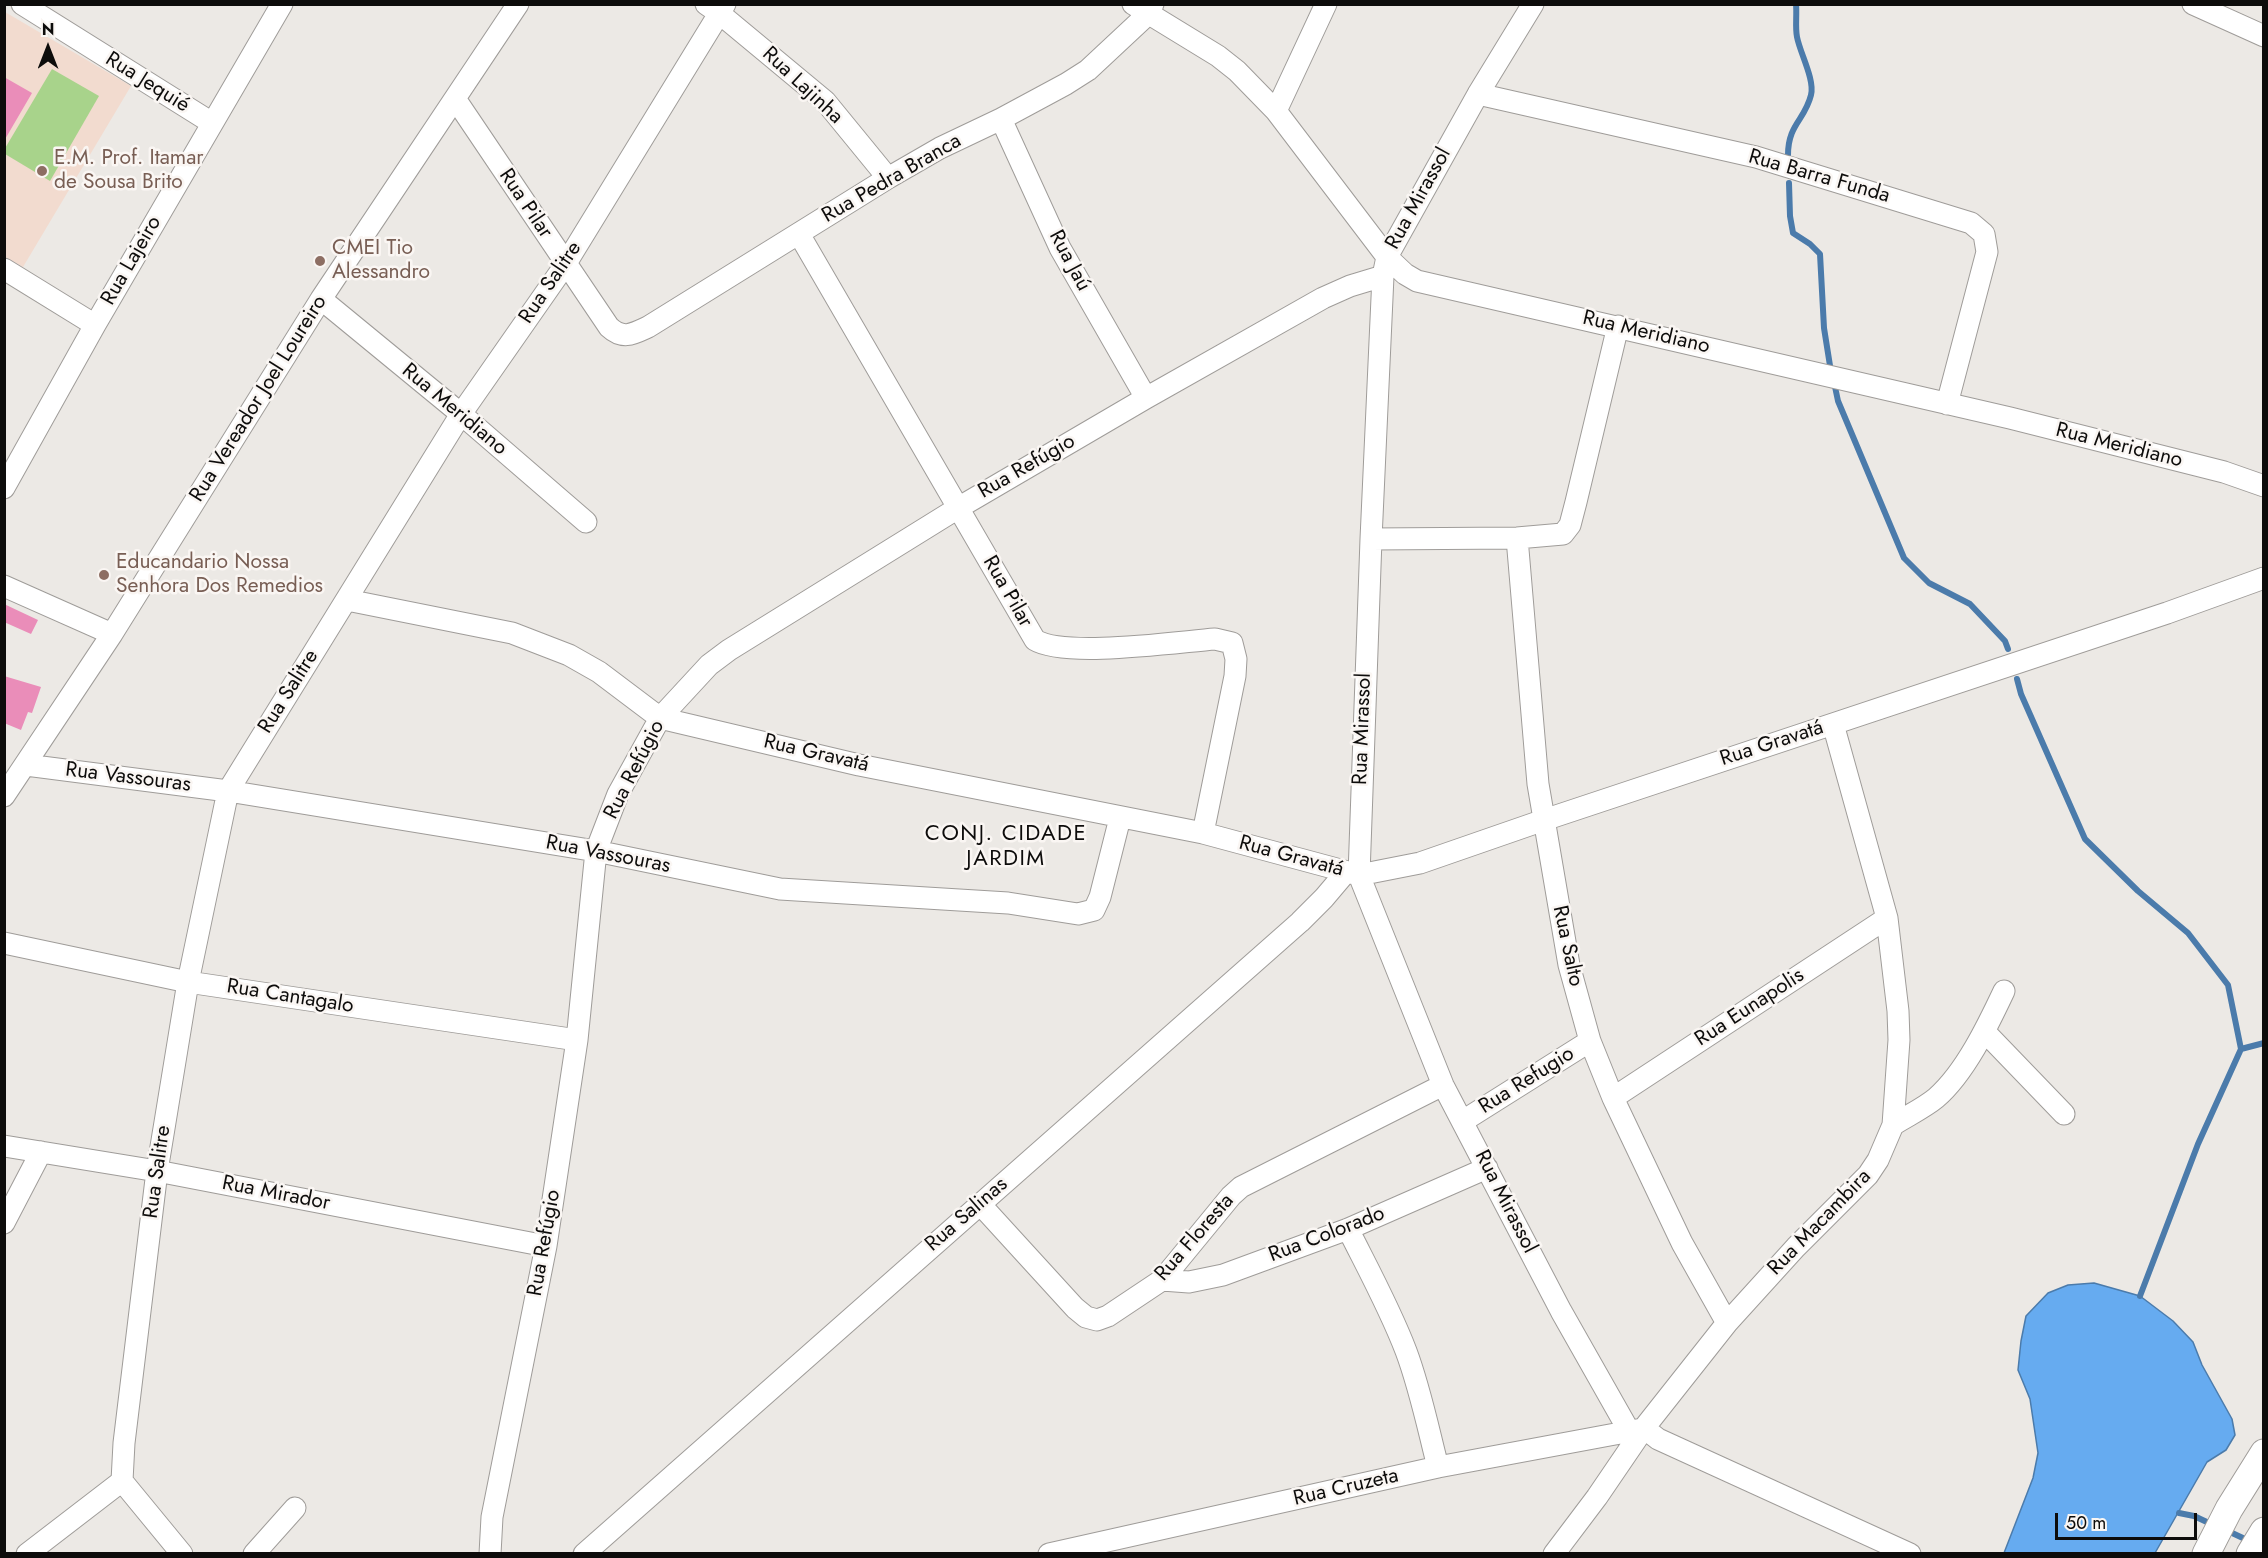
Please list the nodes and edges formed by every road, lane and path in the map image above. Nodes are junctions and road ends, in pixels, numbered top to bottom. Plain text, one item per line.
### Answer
1 (22, 4) edge
2 (282, 4) edge
3 (518, 4) edge
4 (1326, 4) edge
5 (1533, 4) edge
6 (2193, 4) edge
7 (717, 7) edge
8 (1144, 8) edge
9 (2264, 36) edge
10 (1478, 94) junction
11 (456, 100) junction
12 (1276, 111) junction
13 (1001, 119) junction
14 (212, 123) junction
15 (888, 178) junction
16 (799, 234) junction
17 (565, 265) junction
18 (1385, 267) junction
19 (4, 269) edge
20 (321, 299) junction
21 (95, 325) junction
22 (1618, 326) junction
23 (618, 334) joint
24 (1146, 398) junction
25 (1947, 404) junction
26 (460, 414) junction
27 (2264, 486) edge
28 (4, 488) edge
29 (958, 508) junction
30 (586, 522) dead end
31 (1517, 538) junction
32 (1371, 539) junction
33 (2264, 578) edge
34 (4, 586) edge
35 (347, 600) junction
36 (112, 633) junction
37 (660, 718) junction
38 (1833, 724) junction
39 (26, 765) junction
40 (228, 791) junction
41 (4, 796) edge
42 (1120, 818) junction
43 (1544, 820) junction
44 (1203, 833) junction
45 (596, 851) junction
46 (1353, 874) junction
47 (1887, 918) junction
48 (4, 943) edge
49 (188, 982) junction
50 (2004, 991) dead end
51 (1985, 1032) junction
52 (577, 1040) junction
53 (1590, 1041) junction
54 (1443, 1085) junction
55 (1613, 1098) junction
56 (2064, 1114) dead end
57 (1463, 1121) junction
58 (1893, 1125) junction
59 (4, 1146) edge
60 (41, 1152) junction
61 (1487, 1168) junction
62 (157, 1171) junction
63 (980, 1203) junction
64 (4, 1223) edge
65 (1348, 1229) junction
66 (546, 1246) junction
67 (1162, 1280) junction
68 (1727, 1323) junction
69 (1636, 1430) junction
70 (2264, 1453) edge
71 (1438, 1467) junction
72 (122, 1481) junction
73 (295, 1508) dead end
74 (2264, 1531) edge
75 (27, 1554) edge
76 (182, 1554) edge
77 (254, 1554) edge
78 (490, 1554) edge
79 (584, 1554) edge
80 (1049, 1554) edge
81 (1554, 1554) edge
82 (1910, 1554) edge
83 (2206, 1554) edge
84 (2250, 1554) edge

1 - 14 street, Rua Jequié
2 - 14 street, Rua Lajeiro
3 - 11 street, Rua Vereador Joel Loureiro
4 - 12 street
5 - 10 street, Rua Mirassol
6 - 9 street
7 - 15 street, Rua Lajinha
7 - 17 street, Rua Salitre
8 - 12 street, Rua Meridiano
8 - 13 street, Rua Pedra Branca
10 - 18 street, Rua Mirassol
10 - 25 street, Rua Barra Funda
11 - 17 street, Rua Pilar
11 - 20 street, Rua Vereador Joel Loureiro
12 - 18 street, Rua Meridiano
13 - 15 street, Rua Pedra Branca
13 - 24 street, Rua Jaú
14 - 21 street, Rua Lajeiro
15 - 16 street, Rua Pedra Branca
16 - 23 street, Rua Pedra Branca
16 - 29 street, Rua Pilar
17 - 23 street, Rua Pilar
17 - 26 street, Rua Salitre
18 - 22 street, Rua Meridiano
18 - 24 street, Rua Refúgio
18 - 32 street, Rua Mirassol
19 - 21 street
20 - 26 street, Rua Meridiano
20 - 36 street, Rua Vereador Joel Loureiro
21 - 28 street, Rua Lajeiro
22 - 25 street, Rua Meridiano
22 - 31 street
24 - 29 street, Rua Refúgio
25 - 27 street, Rua Meridiano
26 - 30 street, Rua Meridiano
26 - 35 street, Rua Salitre
29 - 37 street, Rua Refúgio
29 - 44 street, Rua Pilar
31 - 32 street
31 - 43 street, Rua Salto
32 - 46 street, Rua Mirassol
33 - 38 street, Rua Gravatá
34 - 36 street
35 - 37 street, Rua Gravatá
35 - 40 street, Rua Salitre
36 - 39 street, Rua Vereador Joel Loureiro
37 - 42 street, Rua Gravatá
37 - 45 street, Rua Refúgio
38 - 43 street, Rua Gravatá
38 - 47 street, Rua Macambira
39 - 40 street, Rua Vassouras
39 - 41 street, Rua Vereador Joel Loureiro
40 - 45 street, Rua Vassouras
40 - 49 street, Rua Salitre
42 - 44 street, Rua Gravatá
42 - 45 street, Rua Vassouras
43 - 46 street, Rua Gravatá
43 - 53 street, Rua Salto
44 - 46 street, Rua Gravatá
45 - 52 street, Rua Refúgio
46 - 54 street, Rua Mirassol
46 - 63 street, Rua Salinas
47 - 55 street, Rua Eunapolis
47 - 58 street, Rua Macambira
48 - 49 street, Rua Cantagalo
49 - 52 street, Rua Cantagalo
49 - 62 street, Rua Salitre
50 - 51 street
51 - 56 street
51 - 58 street
52 - 66 street, Rua Refúgio
53 - 55 street, Rua Salto
53 - 57 street, Rua Refugio
54 - 57 street, Rua Mirassol
54 - 67 street, Rua Floresta
55 - 68 street, Rua Salto
57 - 61 street, Rua Mirassol
58 - 68 street, Rua Macambira
59 - 60 street, Rua Mirador
60 - 62 street, Rua Mirador
60 - 64 street
61 - 65 street, Rua Colorado
61 - 69 street, Rua Mirassol
62 - 66 street, Rua Mirador
62 - 72 street, Rua Salitre
63 - 67 street, Rua Floresta
63 - 79 street, Rua Salinas
65 - 67 street, Rua Colorado
65 - 71 street
66 - 78 street, Rua Refúgio
68 - 69 street, Rua Macambira
69 - 71 street, Rua Cruzeta
69 - 81 street, Rua Macambira
69 - 82 street
70 - 83 main road
71 - 80 street, Rua Cruzeta
72 - 75 street
72 - 76 street
73 - 77 street
74 - 84 main road

